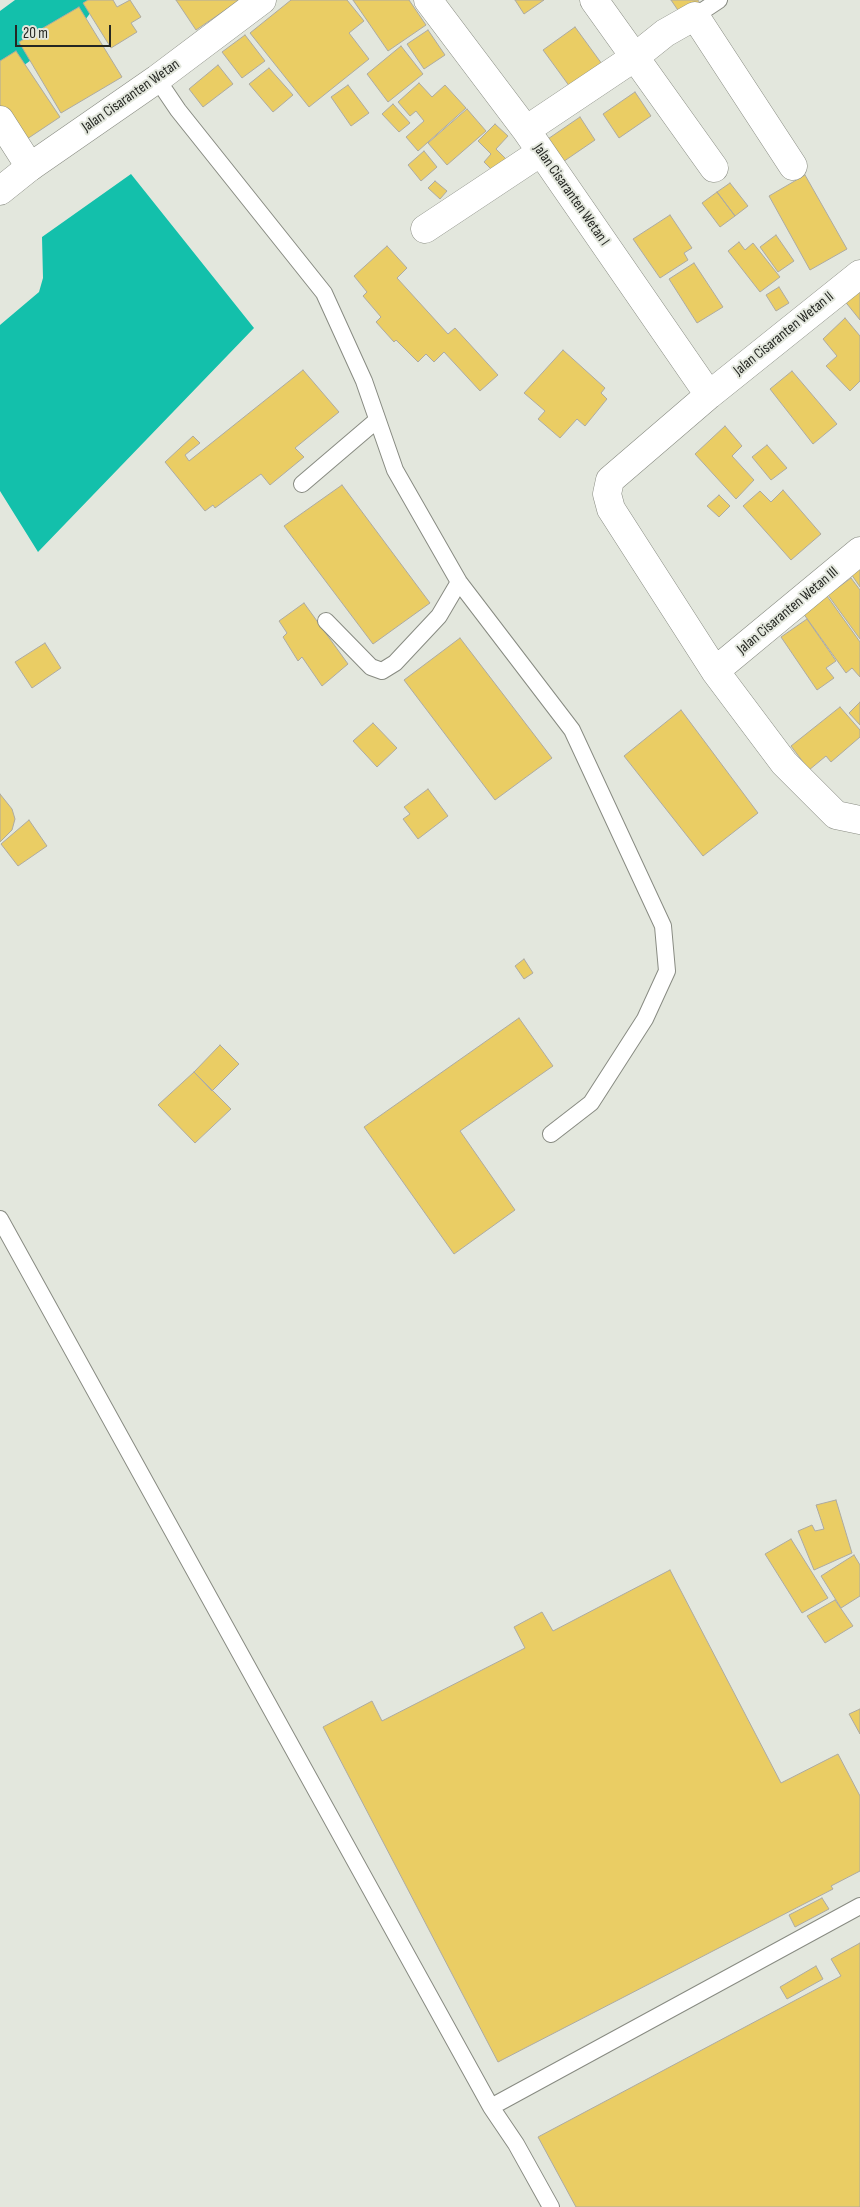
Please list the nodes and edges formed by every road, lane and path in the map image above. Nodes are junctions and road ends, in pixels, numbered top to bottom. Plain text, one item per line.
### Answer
1 (262, 0) edge
2 (428, 0) edge
3 (594, 0) edge
4 (719, 0) edge
5 (695, 16) junction
6 (635, 56) junction
7 (158, 79) junction
8 (0, 120) edge
9 (526, 130) junction
10 (541, 152) junction
11 (793, 166) dead end
12 (30, 167) junction
13 (714, 168) dead end
14 (0, 191) edge
15 (425, 229) dead end
16 (860, 274) edge
17 (709, 395) junction
18 (377, 420) junction
19 (302, 484) dead end
20 (860, 551) edge
21 (459, 582) junction
22 (326, 621) dead end
23 (715, 671) junction
24 (860, 820) edge
25 (551, 1134) dead end
26 (0, 1219) edge
27 (860, 1906) edge
28 (492, 2107) junction
29 (551, 2207) edge

1 - 7 street, Jalan Cisaranten Wetan
2 - 9 street, Jalan Cisaranten Wetan I
3 - 6 street
4 - 5 lane
5 - 6 street
5 - 11 street
6 - 9 street
6 - 13 street
7 - 12 street, Jalan Cisaranten Wetan
7 - 18 lane
8 - 12 street
9 - 10 street, Jalan Cisaranten Wetan I
10 - 15 street
10 - 17 street, Jalan Cisaranten Wetan I
12 - 14 street, Jalan Cisaranten Wetan
16 - 17 street, Jalan Cisaranten Wetan II
17 - 23 street, Jalan Cisaranten Wetan II
18 - 19 lane
18 - 21 lane
20 - 23 street, Jalan Cisaranten Wetan III
21 - 22 lane
21 - 25 lane
23 - 24 street, Jalan Cisaranten Wetan II
26 - 28 lane
27 - 28 lane
28 - 29 lane

